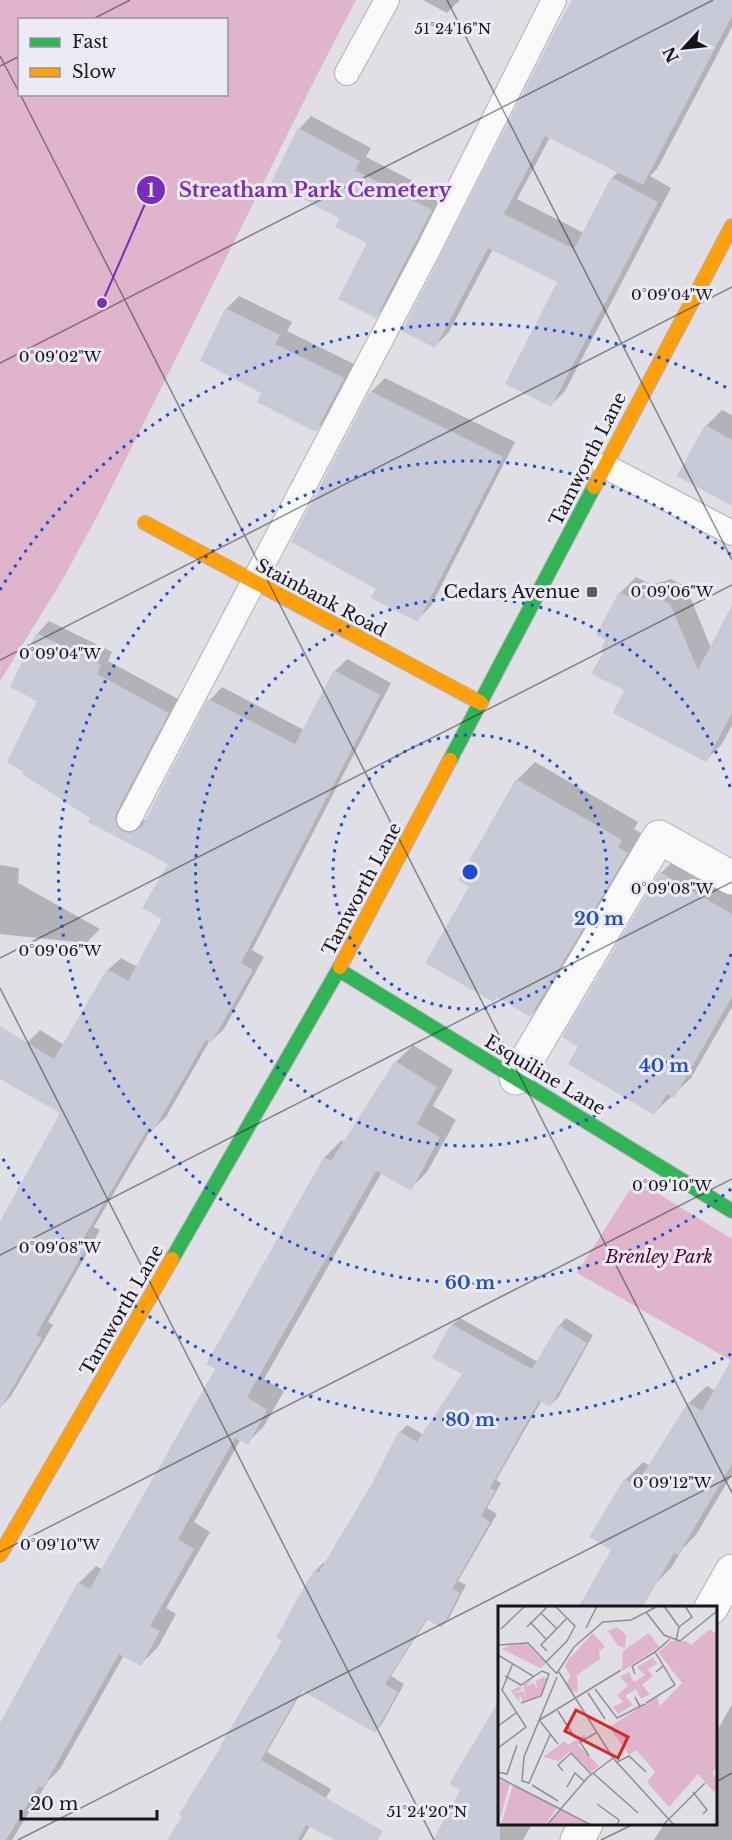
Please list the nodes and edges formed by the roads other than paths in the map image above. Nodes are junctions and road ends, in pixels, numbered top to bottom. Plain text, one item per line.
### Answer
1 (387, 0) edge
2 (554, 0) edge
3 (346, 73) dead end
4 (732, 226) edge
5 (605, 466) junction
6 (145, 523) dead end
7 (732, 533) edge
8 (253, 582) junction
9 (481, 704) junction
10 (129, 819) dead end
11 (732, 878) edge
12 (339, 970) junction
13 (516, 1078) junction
14 (732, 1211) edge
15 (0, 1555) edge
16 (732, 1570) edge
17 (712, 1606) edge
18 (585, 1825) edge
19 (577, 1840) edge

1 - 3 lane
2 - 8 lane
4 - 5 street, Tamworth Lane
5 - 7 lane
5 - 9 street, Tamworth Lane
6 - 8 street, Stainbank Road
8 - 9 street, Stainbank Road
8 - 10 lane
9 - 12 street, Tamworth Lane
11 - 13 street
12 - 13 street, Esquiline Lane
12 - 15 street, Tamworth Lane
13 - 14 street, Esquiline Lane
16 - 17 street
18 - 19 street

